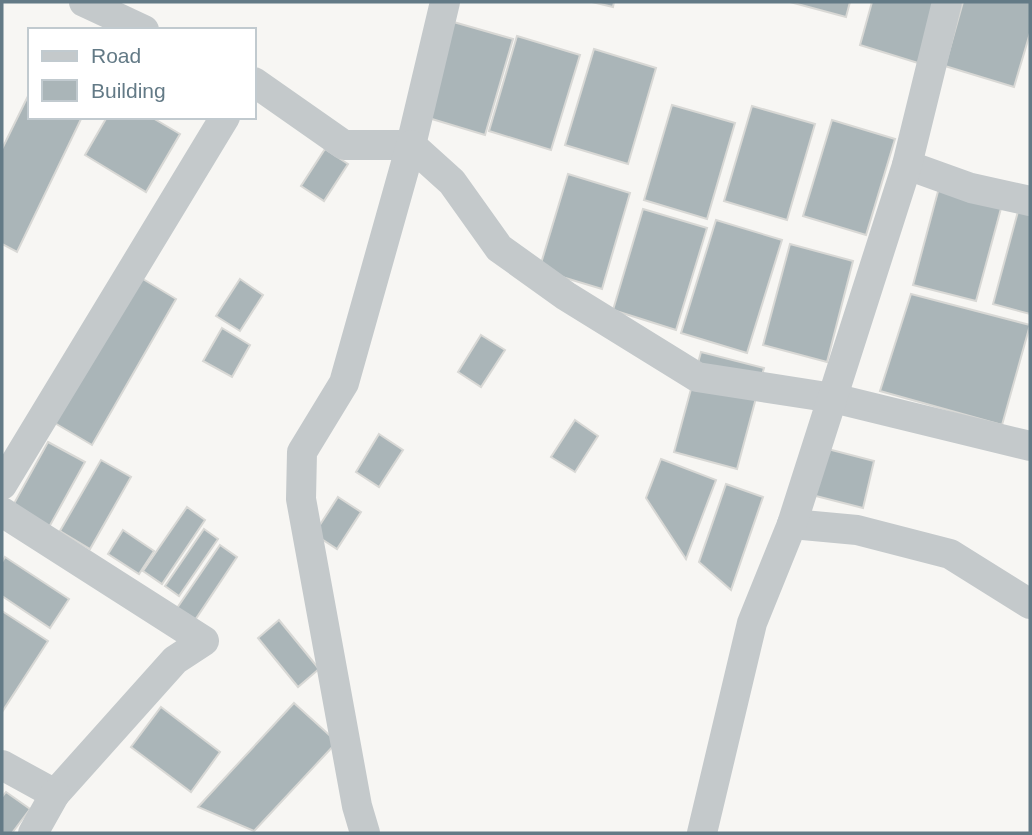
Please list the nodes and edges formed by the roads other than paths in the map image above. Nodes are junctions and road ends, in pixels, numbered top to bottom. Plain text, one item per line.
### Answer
1 (84, 2) edge
2 (445, 2) edge
3 (947, 2) edge
4 (140, 28) edge
5 (256, 83) edge
6 (224, 119) edge
7 (411, 145) junction
8 (907, 165) junction
9 (1030, 201) edge
10 (833, 398) junction
11 (1030, 446) edge
12 (2, 485) edge
13 (2, 512) edge
14 (792, 524) junction
15 (1030, 604) edge
16 (2, 765) edge
17 (55, 794) junction
18 (33, 833) edge
19 (365, 833) edge
20 (702, 833) edge

1 - 4 street
2 - 7 street
3 - 8 street
5 - 7 street
6 - 12 street
7 - 10 street
7 - 19 street
8 - 9 street
8 - 10 street
10 - 11 street
10 - 14 street
13 - 17 street
14 - 15 street
14 - 20 street
16 - 17 street
17 - 18 street

